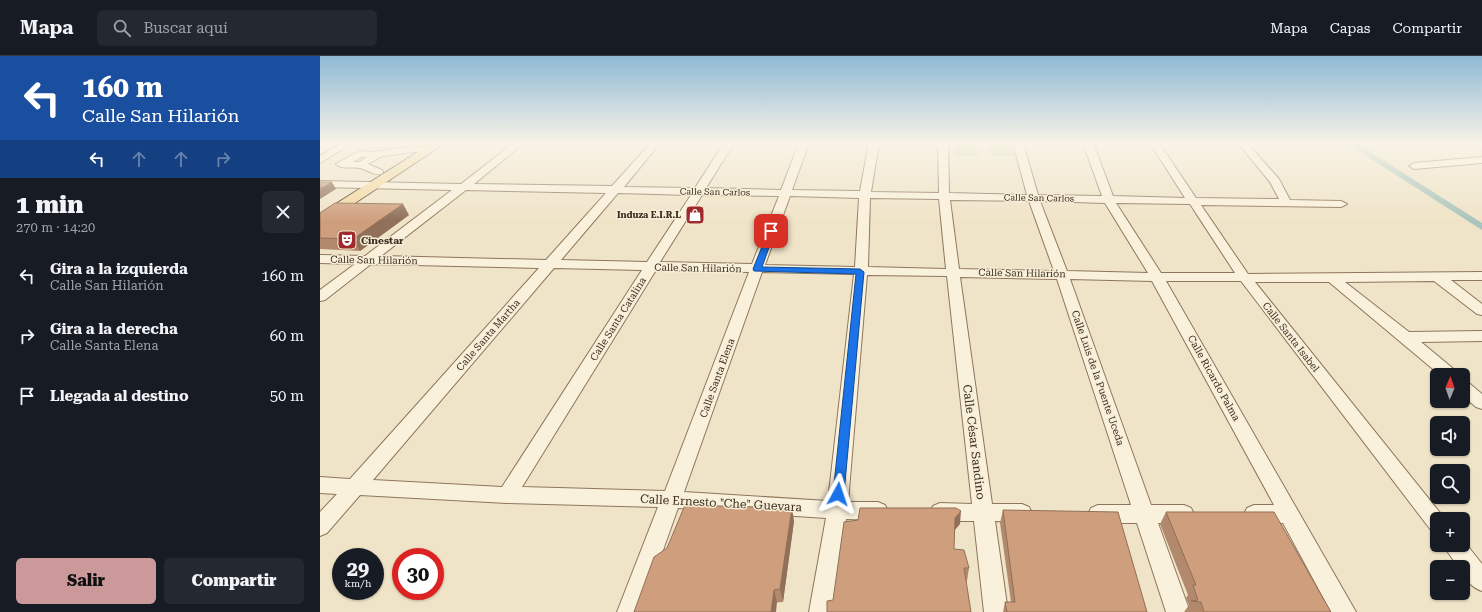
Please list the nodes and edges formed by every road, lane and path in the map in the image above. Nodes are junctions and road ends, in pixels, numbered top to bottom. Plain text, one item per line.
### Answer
1 (372, 169) edge
2 (384, 169) edge
3 (396, 169) edge
4 (486, 169) edge
5 (633, 169) edge
6 (713, 169) edge
7 (794, 169) edge
8 (870, 169) edge
9 (943, 169) edge
10 (1025, 169) edge
11 (1098, 169) edge
12 (1171, 169) edge
13 (1265, 169) edge
14 (378, 172) junction
15 (320, 184) edge
16 (355, 186) junction
17 (374, 186) junction
18 (464, 186) junction
19 (616, 189) junction
20 (699, 191) junction
21 (785, 193) junction
22 (865, 195) junction
23 (944, 196) junction
24 (1033, 198) junction
25 (1109, 200) junction
26 (1192, 202) junction
27 (1286, 203) junction
28 (1341, 204) dead end
29 (320, 208) edge
30 (320, 220) edge
31 (320, 259) edge
32 (368, 260) junction
33 (550, 264) junction
34 (651, 267) junction
35 (757, 269) junction
36 (860, 272) junction
37 (953, 272) junction
38 (1062, 274) junction
39 (1244, 276) junction
40 (1482, 276) edge
41 (1157, 277) junction
42 (1438, 277) junction
43 (1332, 278) junction
44 (320, 297) edge
45 (1482, 311) edge
46 (1405, 336) junction
47 (1482, 336) edge
48 (1442, 368) edge
49 (1470, 387) edge
50 (1482, 387) edge
51 (1470, 393) edge
52 (1482, 403) edge
53 (320, 485) edge
54 (355, 487) junction
55 (507, 494) junction
56 (671, 499) junction
57 (837, 510) junction
58 (899, 511) edge
59 (922, 512) edge
60 (984, 513) junction
61 (1037, 513) edge
62 (1083, 514) edge
63 (1144, 514) junction
64 (1206, 514) edge
65 (1237, 514) edge
66 (1290, 514) junction
67 (1430, 514) edge
68 (320, 527) edge
69 (1459, 552) edge
70 (1482, 581) edge
71 (629, 612) edge
72 (821, 612) edge
73 (996, 612) edge
74 (1178, 612) edge
75 (1344, 612) edge

1 - 14 street
2 - 14 main road
3 - 17 main road
4 - 18 street
5 - 19 street, Calle Santa Martha
6 - 20 street, Calle Santa Catalina
7 - 21 street, Calle Santa Elena
8 - 22 street
9 - 23 street, Calle César Sandino
10 - 24 street, Calle Luis de la Puente Uceda
11 - 25 street, Calle Ricardo Palma
12 - 26 street, Calle Santa Isabel
13 - 27 street
14 - 16 main road
15 - 16 street, Calle San Carlos
16 - 17 street, Calle San Carlos
16 - 29 main road
17 - 18 street, Calle San Carlos
17 - 30 main road
18 - 19 street, Calle San Carlos
18 - 32 street
19 - 20 street, Calle San Carlos
19 - 33 street, Calle Santa Martha
20 - 21 street, Calle San Carlos
20 - 34 street, Calle Santa Catalina
21 - 22 street, Calle San Carlos
21 - 35 street, Calle Santa Elena
22 - 23 street, Calle San Carlos
22 - 36 street
23 - 24 street, Calle San Carlos
23 - 37 street, Calle César Sandino
24 - 25 street, Calle San Carlos
24 - 38 street, Calle Luis de la Puente Uceda
25 - 26 street, Calle San Carlos
25 - 41 street, Calle Ricardo Palma
26 - 27 street, Calle San Carlos
26 - 39 street, Calle Santa Isabel
27 - 28 street, Calle San Carlos
31 - 32 street, Calle San Hilarión
32 - 33 street, Calle San Hilarión
32 - 44 street
33 - 34 street, Calle San Hilarión
33 - 54 street, Calle Santa Martha
34 - 35 street, Calle San Hilarión
34 - 55 street, Calle Santa Catalina
35 - 36 street, Calle San Hilarión
35 - 56 street, Calle Santa Elena
36 - 37 street, Calle San Hilarión
36 - 57 street
37 - 38 street, Calle San Hilarión
37 - 60 street, Calle César Sandino
38 - 41 street, Calle San Hilarión
38 - 63 street, Calle Luis de la Puente Uceda
39 - 41 street, Calle San Hilarión
39 - 43 street, Calle San Hilarión
39 - 67 street, Calle Santa Isabel
40 - 42 street, Calle San Hilarión
41 - 66 street, Calle Ricardo Palma
42 - 43 street, Calle San Hilarión
42 - 45 street
43 - 46 street
46 - 47 street
46 - 48 street
49 - 50 street
51 - 52 street
53 - 54 street, Calle Ernesto "Che" Guevara
54 - 55 street, Calle Ernesto "Che" Guevara
54 - 68 street, Calle Santa Martha
55 - 56 street, Calle Ernesto "Che" Guevara
56 - 57 street, Calle Ernesto "Che" Guevara
56 - 71 street, Calle Santa Elena
57 - 58 street, Calle Ernesto "Che" Guevara
57 - 72 street
59 - 60 street
60 - 61 street
60 - 73 street, Calle César Sandino
62 - 63 street
63 - 64 street
63 - 74 street, Calle Luis de la Puente Uceda
65 - 66 street
66 - 75 street, Calle Ricardo Palma
69 - 70 street

